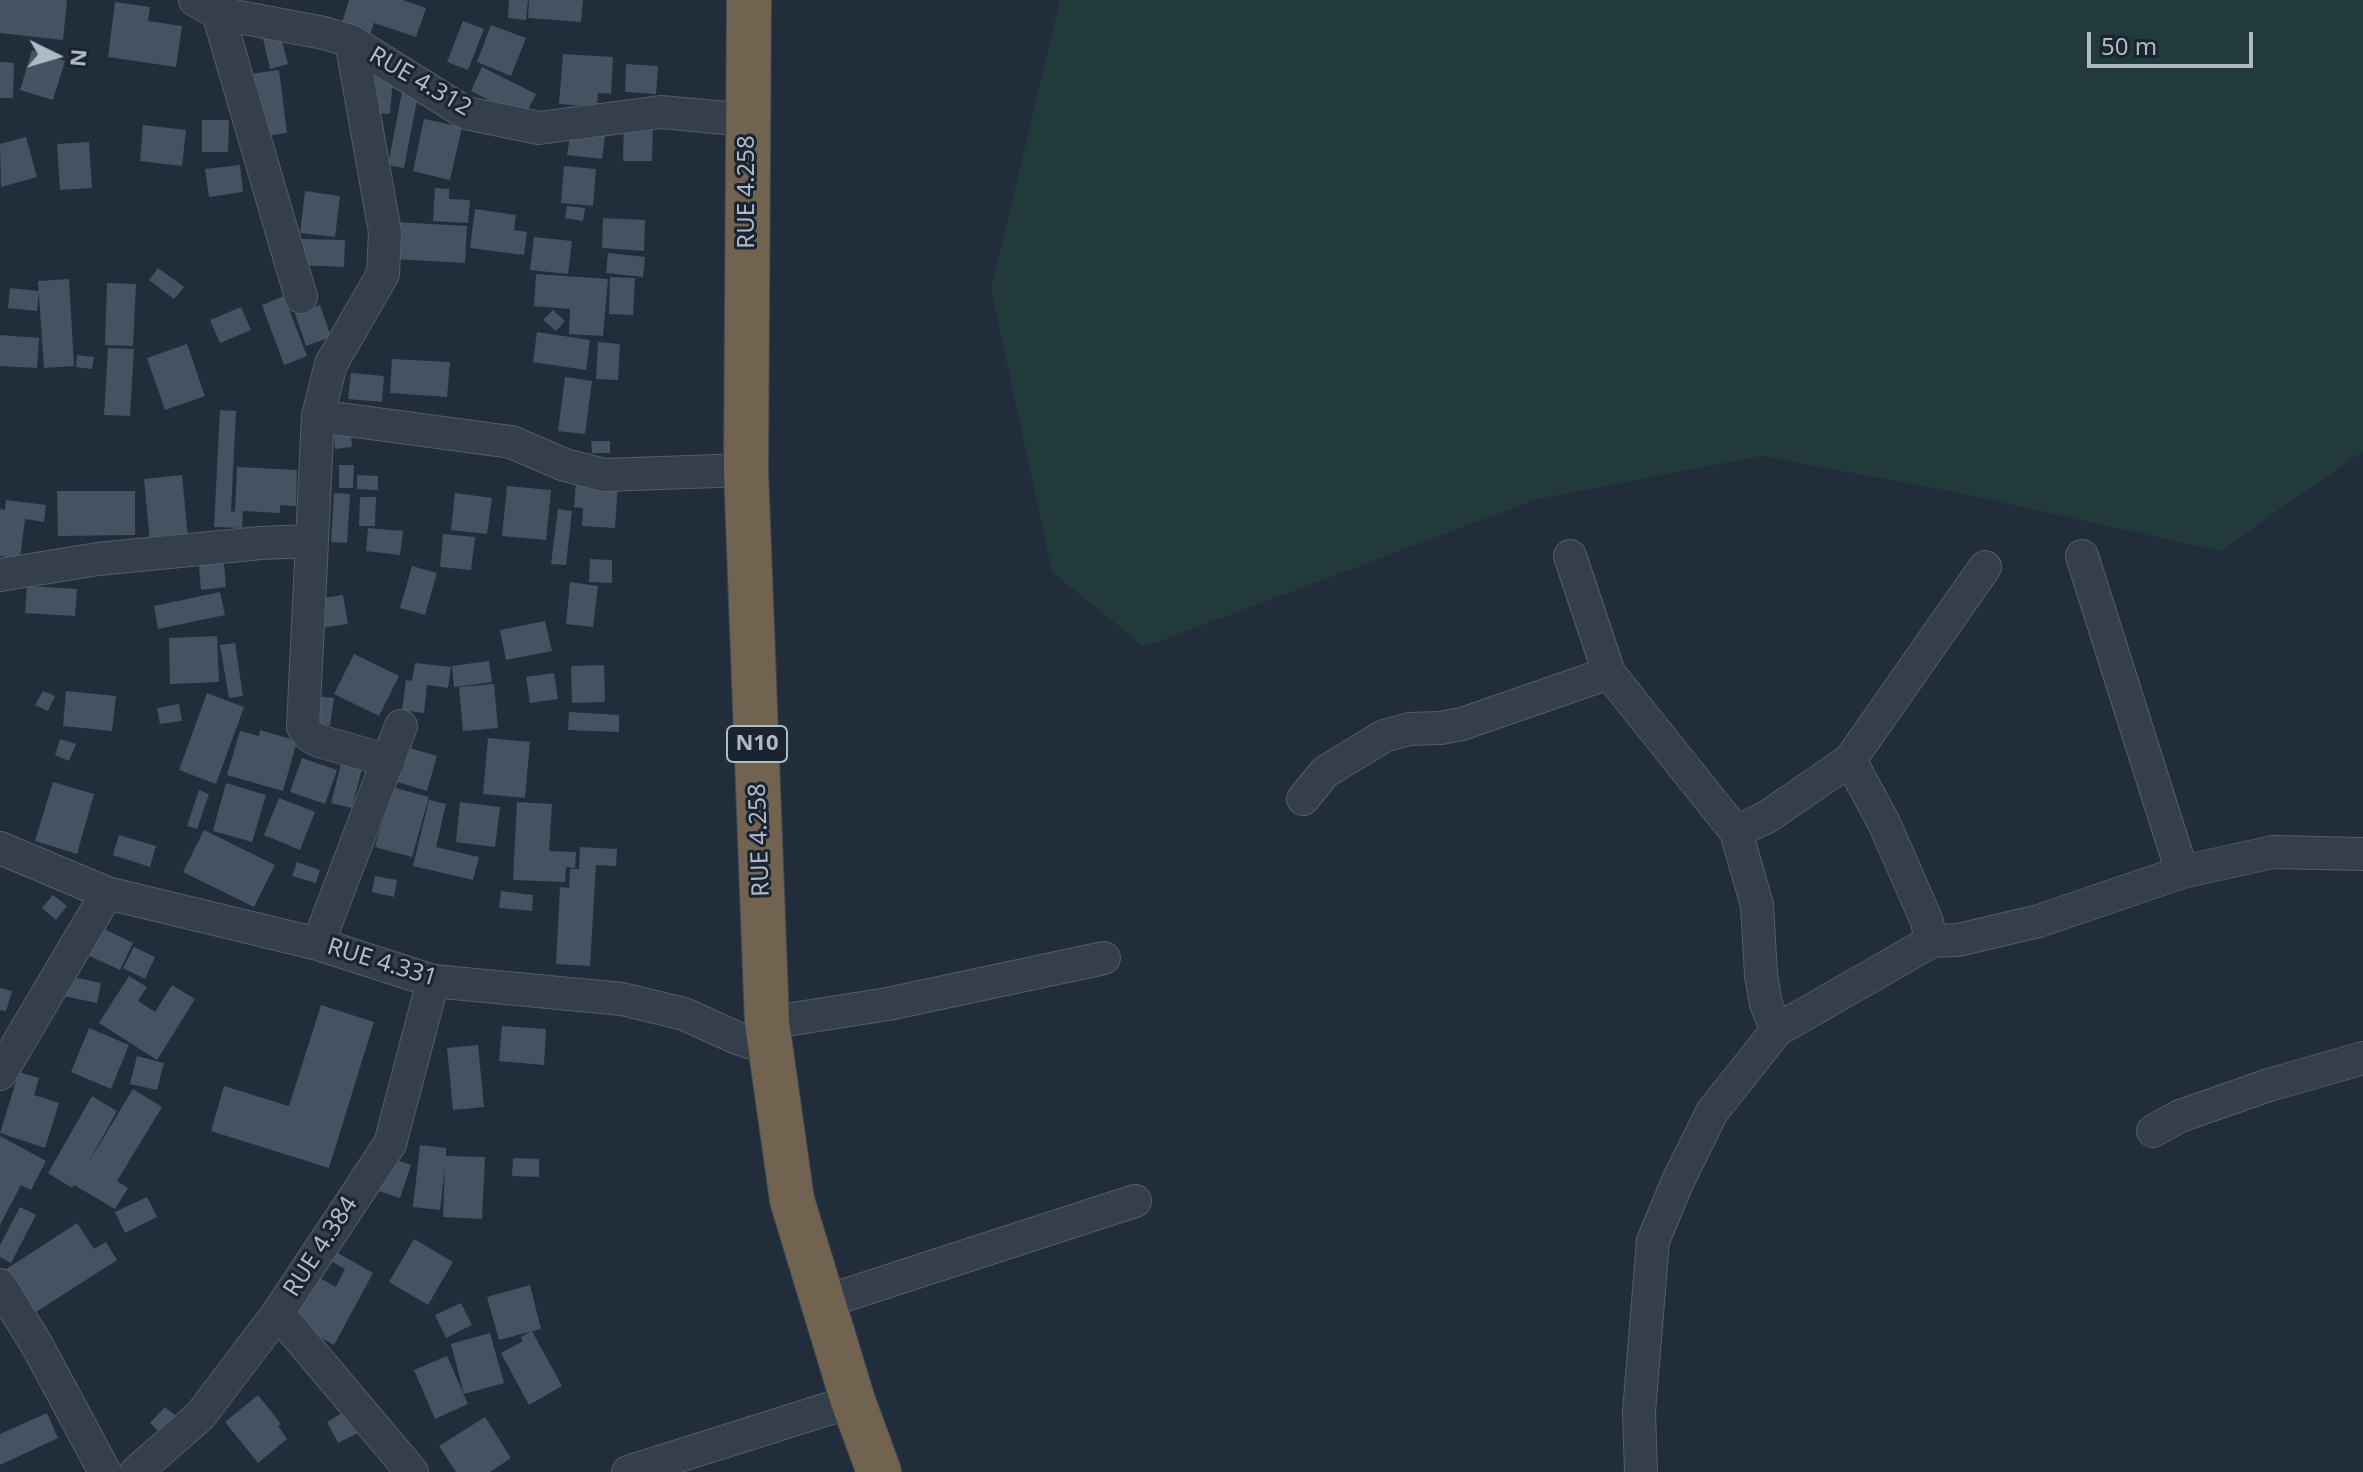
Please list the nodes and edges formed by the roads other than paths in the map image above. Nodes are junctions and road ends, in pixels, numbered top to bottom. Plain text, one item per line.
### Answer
1 (749, 0) edge
2 (206, 7) edge
3 (351, 41) junction
4 (748, 120) junction
5 (301, 297) dead end
6 (318, 416) junction
7 (746, 470) junction
8 (310, 541) junction
9 (1570, 556) dead end
10 (2082, 556) dead end
11 (1985, 567) dead end
12 (0, 575) edge
13 (1609, 673) junction
14 (401, 726) dead end
15 (1850, 760) junction
16 (389, 761) junction
17 (1303, 799) dead end
18 (1736, 832) junction
19 (0, 848) edge
20 (2363, 854) edge
21 (2182, 872) junction
22 (107, 893) junction
23 (1932, 941) junction
24 (318, 944) junction
25 (1104, 958) dead end
26 (433, 981) junction
27 (1777, 1030) junction
28 (769, 1036) junction
29 (2363, 1058) edge
30 (0, 1074) edge
31 (2153, 1131) dead end
32 (1135, 1201) dead end
33 (0, 1285) edge
34 (821, 1303) junction
35 (278, 1313) junction
36 (853, 1401) junction
37 (105, 1472) edge
38 (136, 1472) edge
39 (412, 1472) edge
40 (628, 1472) edge
41 (879, 1472) edge
42 (1641, 1472) edge

1 - 4 highway, RUE 4.258 / N10
2 - 3 street, RUE 4.312
2 - 5 street
3 - 4 street, RUE 4.312
3 - 6 street
4 - 7 highway, RUE 4.258 / N10
6 - 7 street
6 - 8 street
7 - 28 highway, RUE 4.258 / N10
8 - 12 street
8 - 16 street
9 - 13 street
10 - 21 street
11 - 15 street
13 - 17 street
13 - 18 street
14 - 16 street
15 - 18 street
15 - 23 street
16 - 24 street
18 - 27 street
19 - 22 street, RUE 4.331
20 - 21 street
21 - 23 street
22 - 24 street, RUE 4.331
22 - 30 street
23 - 27 street
24 - 26 street, RUE 4.331
25 - 28 street
26 - 28 street, RUE 4.331
26 - 35 street, RUE 4.384
27 - 42 street
28 - 34 highway, RUE 4.258 / N10
29 - 31 street
32 - 34 street
33 - 37 street
34 - 36 highway, RUE 4.258 / N10
35 - 38 street, RUE 4.384
35 - 39 street
36 - 40 street
36 - 41 highway, RUE 4.258 / N10

